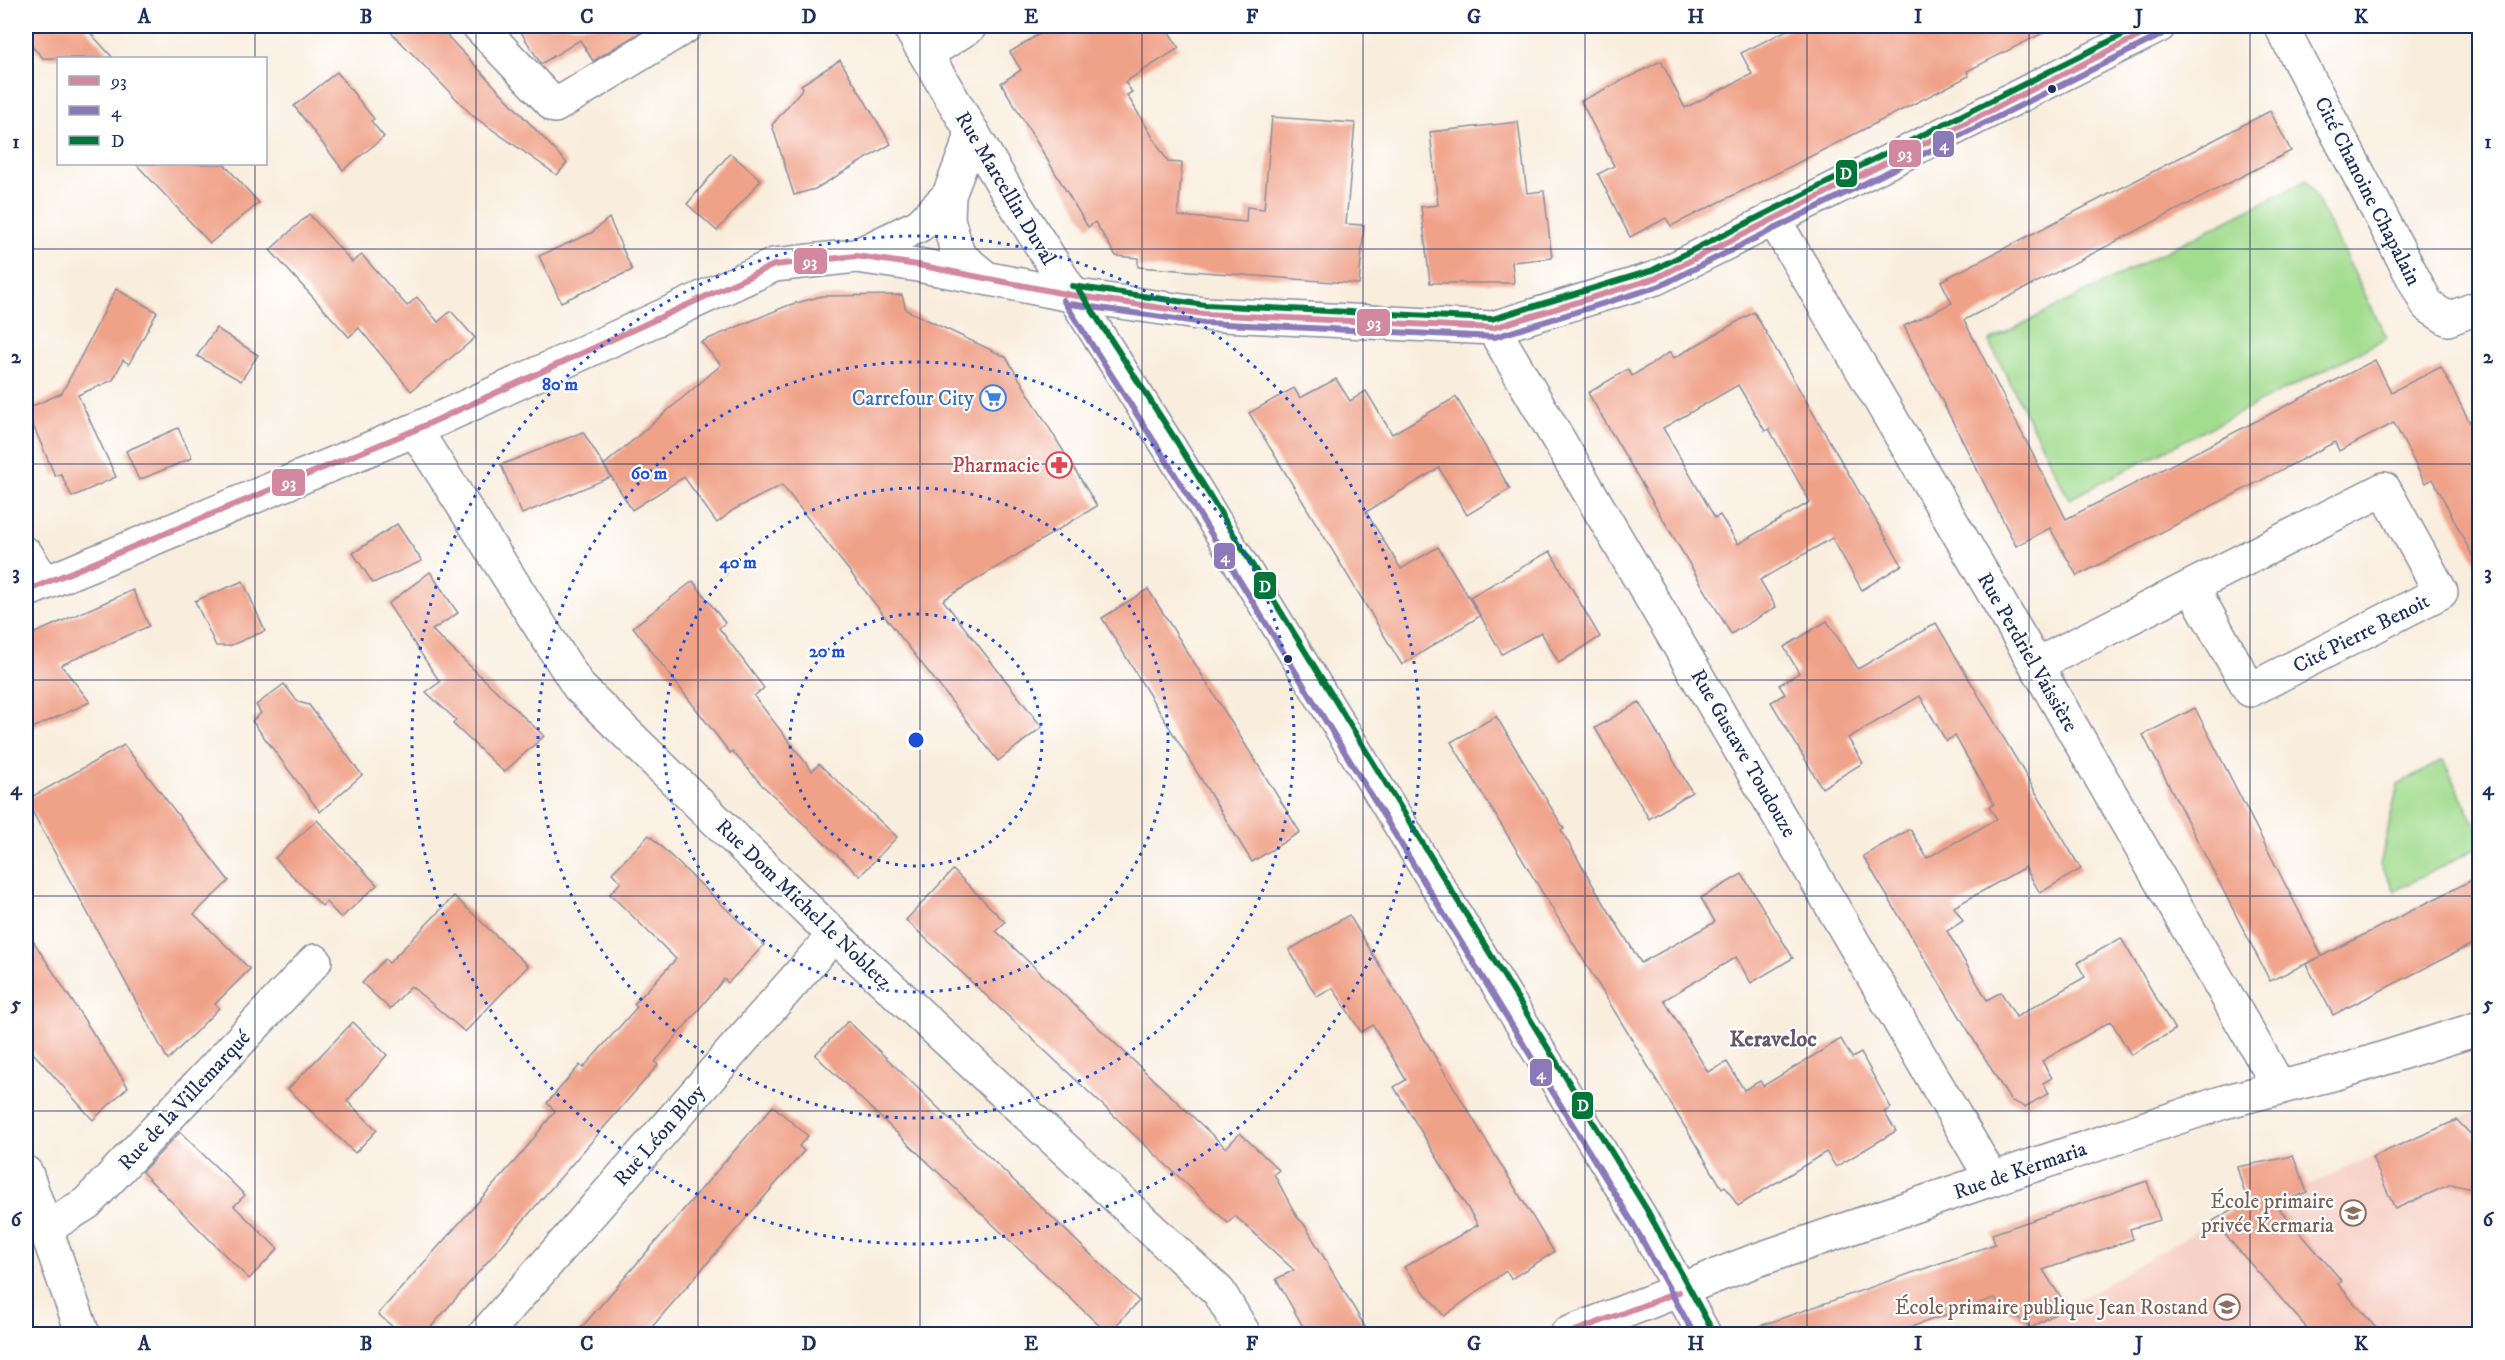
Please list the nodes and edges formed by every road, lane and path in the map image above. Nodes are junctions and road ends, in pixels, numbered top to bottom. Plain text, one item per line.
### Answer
1 (478, 26) edge
2 (686, 26) edge
3 (909, 26) edge
4 (970, 26) edge
5 (2158, 26) edge
6 (2281, 26) edge
7 (926, 54) junction
8 (973, 133) junction
9 (950, 195) junction
10 (1773, 218) junction
11 (856, 255) junction
12 (986, 278) junction
13 (1071, 295) junction
14 (2480, 307) edge
15 (1493, 328) junction
16 (415, 430) junction
17 (26, 554) edge
18 (35, 586) edge
19 (2192, 587) junction
20 (2036, 665) junction
21 (834, 935) junction
22 (315, 961) dead end
23 (2480, 1028) edge
24 (2280, 1088) junction
25 (26, 1173) edge
26 (1992, 1179) junction
27 (45, 1229) junction
28 (1679, 1292) junction
29 (83, 1335) edge
30 (485, 1335) edge
31 (1244, 1335) edge
32 (1567, 1335) edge
33 (1704, 1335) edge

1 - 2 street
3 - 7 street, Rue Marcellin Duval
4 - 7 street
5 - 10 street
6 - 14 street, Cité Chanoine Chapalain
7 - 8 street, Rue Marcellin Duval
8 - 9 street
8 - 13 street, Rue Marcellin Duval
9 - 11 street
9 - 12 street
10 - 15 street
10 - 20 street, Rue Perdriel Vaissière
11 - 12 street
11 - 16 street
12 - 13 street
13 - 15 street
13 - 28 street, Rue Marcellin Duval
15 - 26 street, Rue Gustave Toudouze
16 - 18 street
16 - 21 street, Rue Dom Michel le Nobletz
17 - 18 street
19 - 19 street, Cité Pierre Benoit
19 - 20 street, Cité Pierre Benoit
20 - 24 street, Rue Perdriel Vaissière
21 - 30 street, Rue Léon Bloy
21 - 31 street, Rue Dom Michel le Nobletz
22 - 27 street, Rue de la Villemarqué
23 - 24 street, Rue de Kermaria
24 - 26 street, Rue de Kermaria
25 - 27 street
26 - 28 street, Rue de Kermaria
27 - 29 street
28 - 32 street, Rue de Kermaria
28 - 33 street, Rue Marcellin Duval

